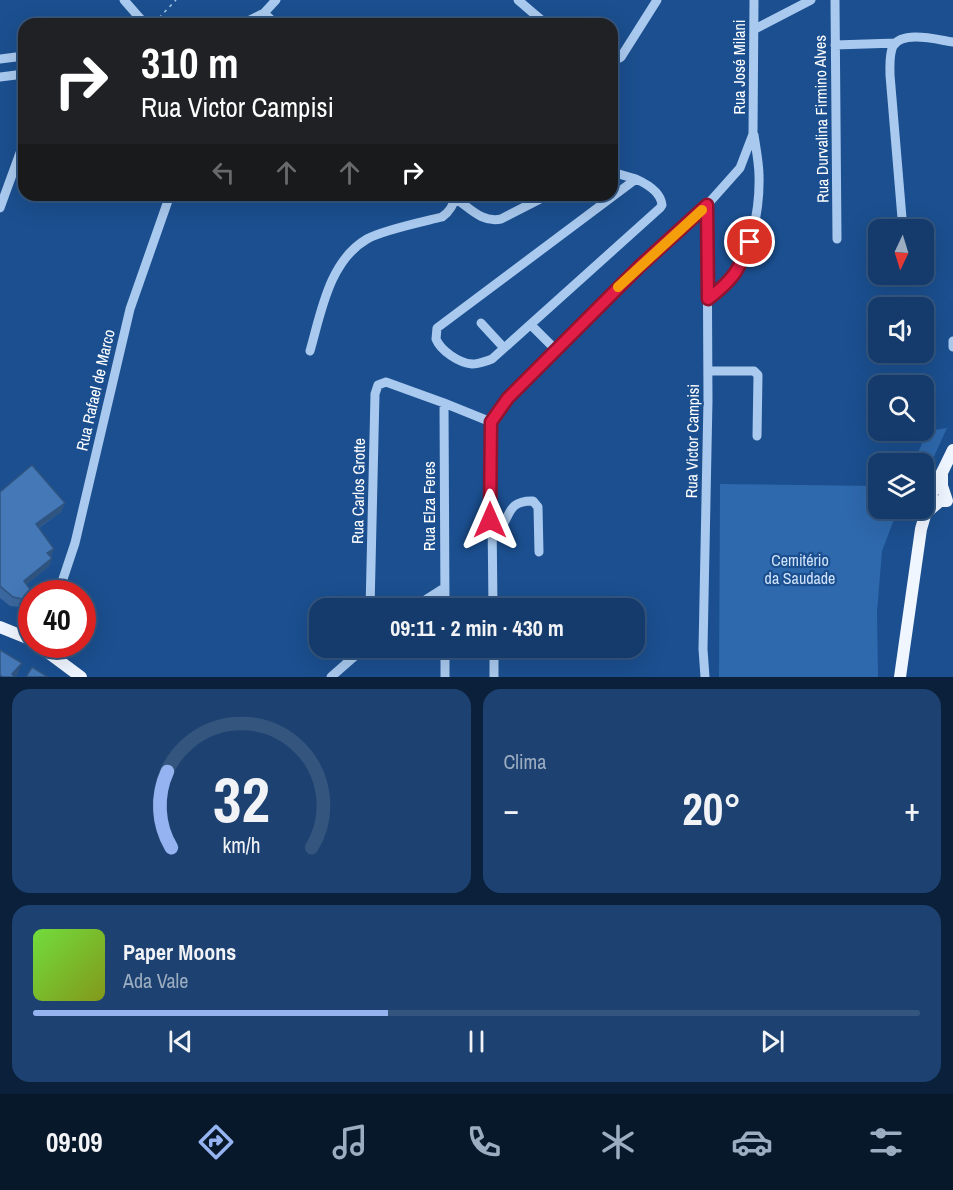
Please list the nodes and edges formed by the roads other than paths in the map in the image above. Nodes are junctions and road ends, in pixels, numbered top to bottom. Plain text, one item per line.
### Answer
1 (124, 0) edge
2 (276, 0) edge
3 (518, 0) edge
4 (657, 0) edge
5 (754, 0) edge
6 (811, 0) edge
7 (835, 0) edge
8 (264, 13) junction
9 (140, 18) edge
10 (254, 18) edge
11 (269, 18) edge
12 (539, 18) edge
13 (754, 29) junction
14 (953, 42) edge
15 (896, 43) junction
16 (835, 45) junction
17 (18, 57) edge
18 (0, 59) edge
19 (618, 59) edge
20 (18, 74) edge
21 (0, 76) edge
22 (753, 134) junction
23 (18, 158) edge
24 (618, 174) edge
25 (636, 179) junction
26 (618, 193) edge
27 (168, 201) edge
28 (453, 201) edge
29 (460, 201) edge
30 (536, 201) edge
31 (607, 201) edge
32 (707, 205) junction
33 (0, 208) edge
34 (902, 219) edge
35 (837, 239) dead end
36 (708, 299) junction
37 (481, 322) dead end
38 (531, 325) junction
39 (953, 341) edge
40 (504, 348) junction
41 (953, 348) edge
42 (556, 350) junction
43 (310, 351) dead end
44 (708, 371) junction
45 (444, 403) junction
46 (491, 422) junction
47 (757, 436) dead end
48 (953, 450) edge
49 (942, 474) junction
50 (934, 489) edge
51 (934, 496) edge
52 (950, 502) edge
53 (934, 506) edge
54 (923, 519) edge
55 (491, 535) junction
56 (539, 552) dead end
57 (63, 580) edge
58 (444, 588) junction
59 (370, 598) edge
60 (428, 598) edge
61 (444, 598) edge
62 (493, 598) edge
63 (0, 627) edge
64 (18, 634) edge
65 (56, 658) edge
66 (353, 658) edge
67 (445, 658) edge
68 (494, 658) edge
69 (81, 677) edge
70 (331, 677) edge
71 (446, 677) edge
72 (494, 677) edge
73 (705, 677) edge
74 (900, 677) edge

1 - 9 street
2 - 8 street
3 - 12 street
4 - 19 street
5 - 13 street, Rua José Milani
6 - 13 street
7 - 16 street, Rua Durvalina Firmino Alves
8 - 10 street
8 - 11 street
13 - 22 street, Rua José Milani
14 - 15 street
15 - 16 street
15 - 34 street
16 - 35 street, Rua Durvalina Firmino Alves
17 - 18 street
20 - 21 street
22 - 32 street, Rua José Milani
22 - 36 street, Rua José Milani
23 - 33 street
24 - 25 street
25 - 26 street
25 - 38 street
27 - 57 street, Rua Rafael de Marco
28 - 43 street
29 - 30 street
31 - 40 street
32 - 36 street, Rua Victor Campisi
32 - 42 street, Rua José Milani
36 - 44 street, Rua Victor Campisi
37 - 40 street
38 - 40 street
38 - 42 street
39 - 41 street
42 - 46 street, Rua José Milani
44 - 47 street
44 - 73 street, Rua Victor Campisi
45 - 46 street
45 - 58 street, Rua Elza Feres
45 - 59 street, Rua Carlos Grotte
46 - 55 street
48 - 49 main road
49 - 50 main road
49 - 52 main road
51 - 52 street
52 - 53 main road
54 - 74 main road
55 - 56 street
55 - 62 street
58 - 60 street
58 - 61 street, Rua Elza Feres
63 - 64 main road
65 - 69 main road
66 - 70 street
67 - 71 street
68 - 72 street

